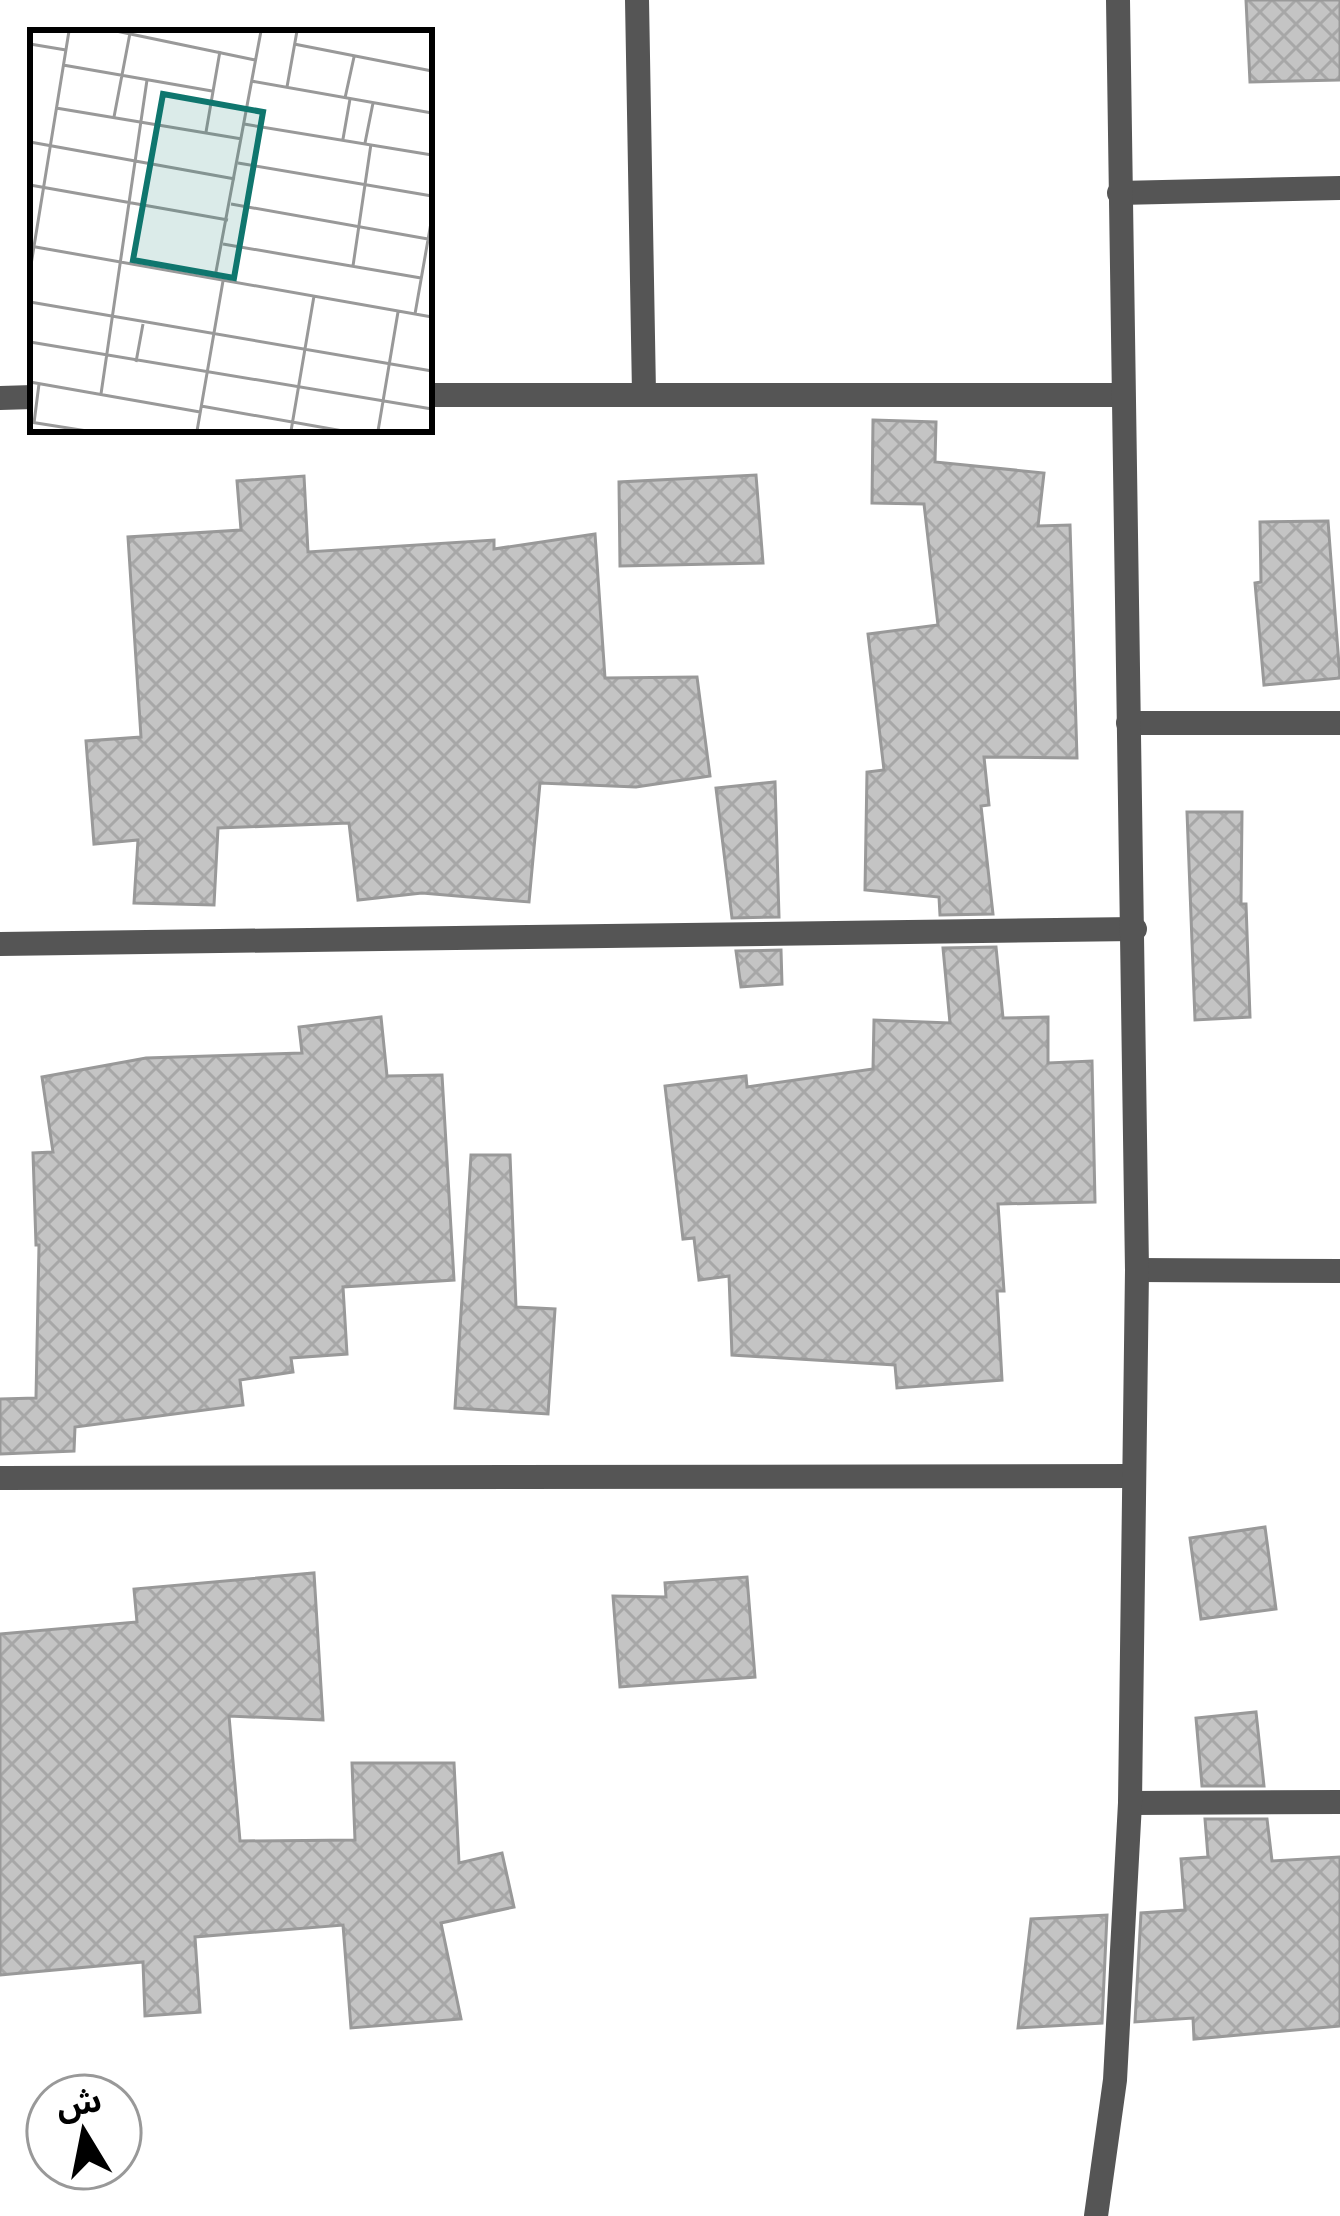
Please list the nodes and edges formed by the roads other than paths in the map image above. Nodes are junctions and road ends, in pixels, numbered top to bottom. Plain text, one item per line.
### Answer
1 (637, 0) edge
2 (1118, 0) edge
3 (1340, 188) edge
4 (1119, 193) junction
5 (644, 393) junction
6 (432, 395) edge
7 (1122, 395) junction
8 (30, 397) edge
9 (0, 398) edge
10 (1128, 723) junction
11 (1340, 723) edge
12 (1135, 929) junction
13 (0, 944) edge
14 (1137, 1270) junction
15 (1340, 1270) edge
16 (1133, 1476) junction
17 (0, 1478) edge
18 (1340, 1802) edge
19 (1130, 1803) junction
20 (1096, 2216) edge

1 - 5 street
2 - 4 street
3 - 4 street
4 - 7 street
5 - 6 street
5 - 7 street
7 - 10 street
8 - 9 street
10 - 11 street
10 - 12 street
12 - 13 street
12 - 14 street
14 - 15 street
14 - 16 street
16 - 17 street
16 - 19 street
18 - 19 street
19 - 20 street

